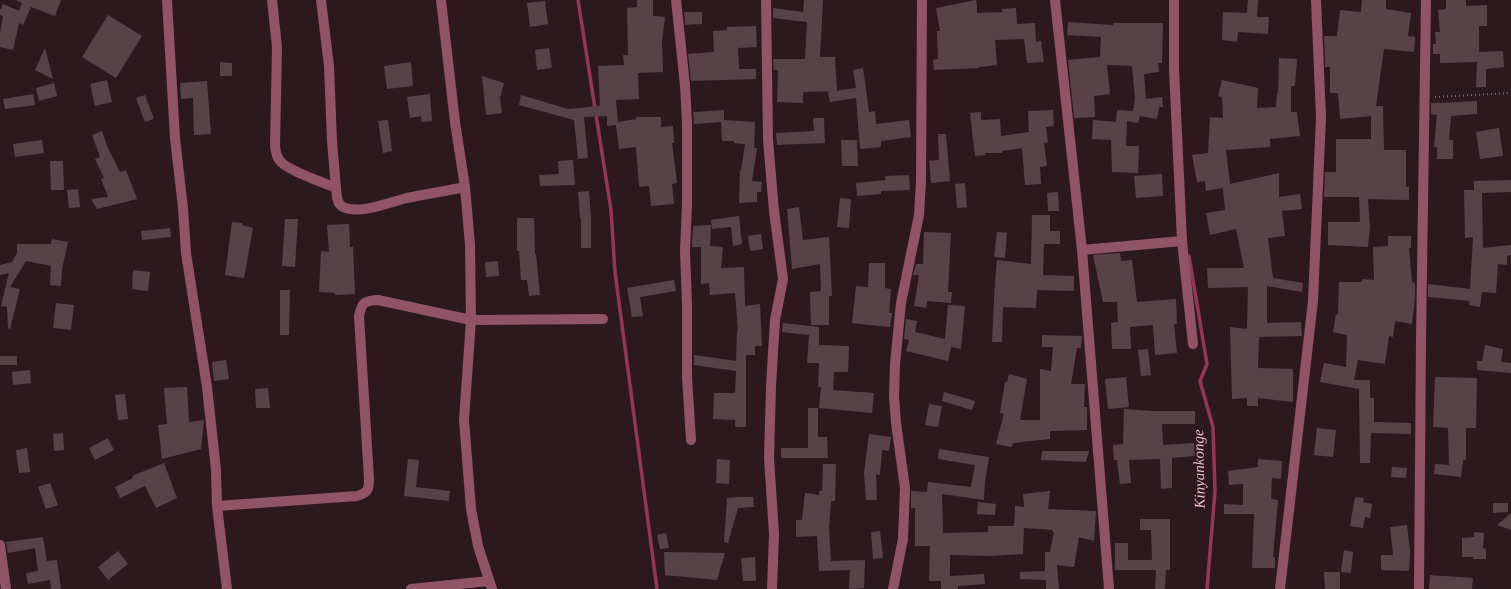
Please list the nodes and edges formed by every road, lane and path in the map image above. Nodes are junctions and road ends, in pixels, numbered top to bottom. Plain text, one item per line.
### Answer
1 (167, 0) edge
2 (272, 0) edge
3 (321, 0) edge
4 (441, 0) edge
5 (676, 0) edge
6 (766, 0) edge
7 (922, 0) edge
8 (1054, 0) edge
9 (1174, 0) edge
10 (1316, 0) edge
11 (1426, 0) edge
12 (1511, 93) edge
13 (1424, 97) junction
14 (465, 187) junction
15 (336, 188) junction
16 (1182, 241) junction
17 (1082, 250) junction
18 (470, 320) junction
19 (603, 320) dead end
20 (1193, 344) dead end
21 (691, 440) dead end
22 (217, 506) junction
23 (0, 545) edge
24 (490, 585) edge
25 (6, 589) edge
26 (227, 589) edge
27 (411, 589) edge
28 (772, 589) edge
29 (893, 589) edge
30 (1109, 589) edge
31 (1280, 589) edge
32 (1419, 589) edge

1 - 22 street
2 - 15 street
3 - 15 street
4 - 14 street
5 - 21 street
6 - 28 street
7 - 29 street
8 - 17 street
9 - 16 street
10 - 31 street
11 - 13 street
12 - 13 path
13 - 32 street
14 - 15 street
14 - 18 street
16 - 17 street
16 - 20 street
17 - 30 street
18 - 19 street
18 - 22 street
18 - 24 street
22 - 26 street
23 - 25 street
24 - 27 street

